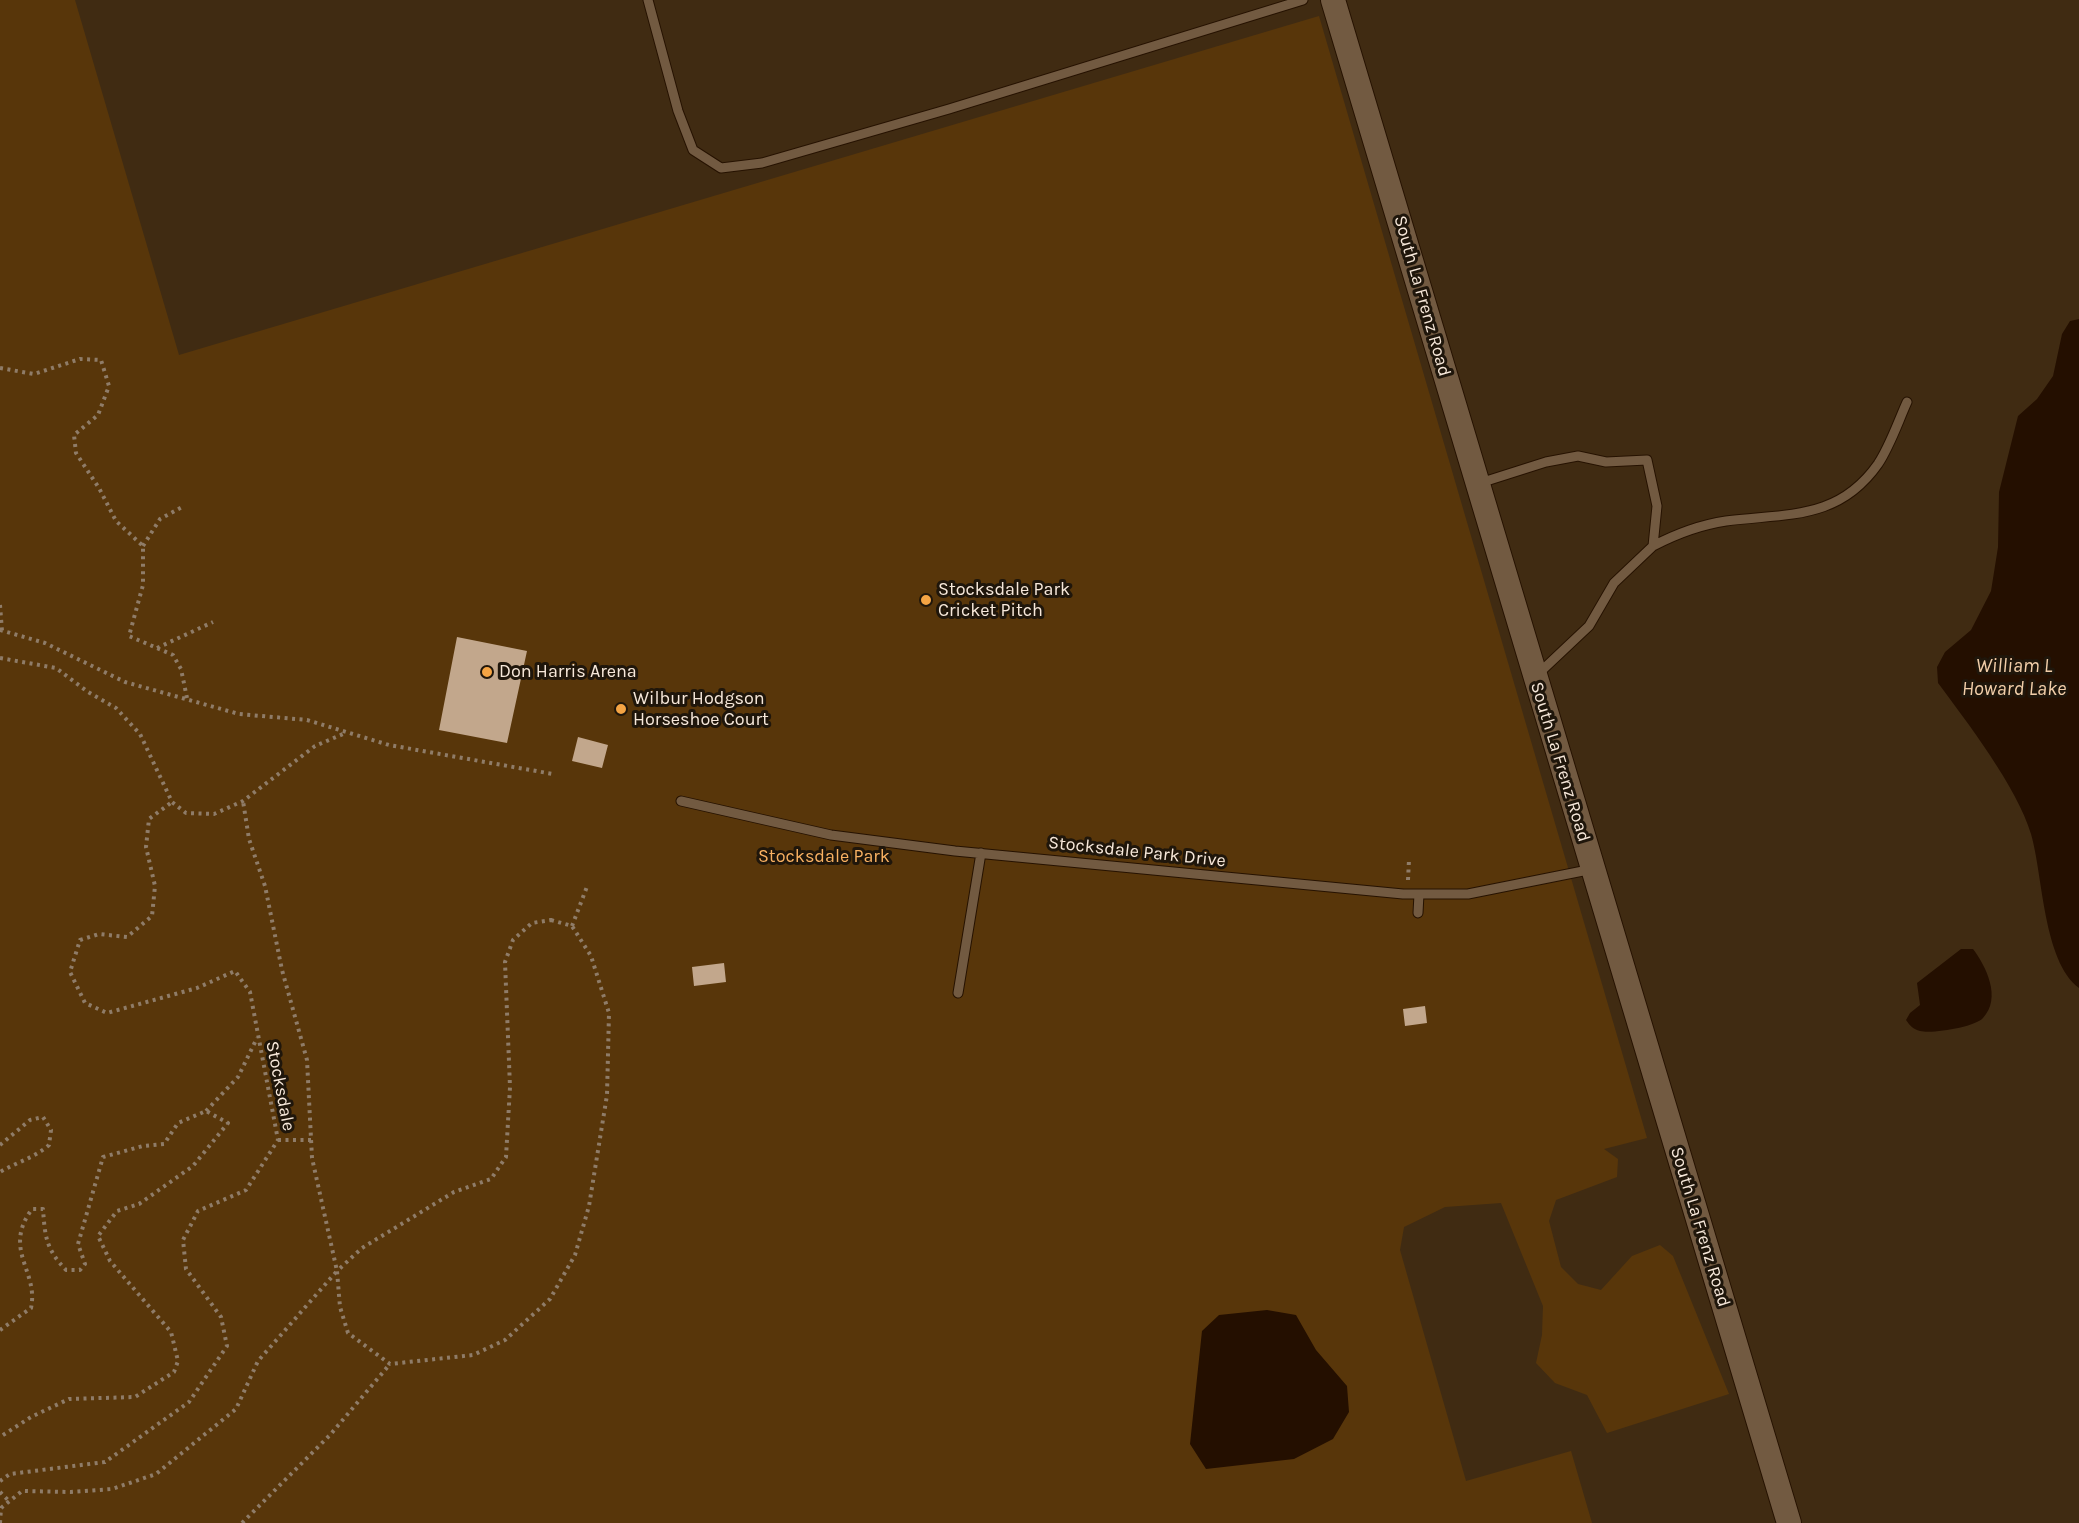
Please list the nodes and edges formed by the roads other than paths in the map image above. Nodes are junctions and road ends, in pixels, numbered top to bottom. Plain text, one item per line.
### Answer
1 (648, 0) edge
2 (1303, 0) edge
3 (1333, 0) edge
4 (1907, 402) dead end
5 (1477, 483) junction
6 (1653, 546) junction
7 (1534, 678) junction
8 (681, 801) dead end
9 (981, 853) junction
10 (1593, 869) junction
11 (1419, 894) junction
12 (1418, 913) dead end
13 (958, 993) dead end
14 (1789, 1523) edge

1 - 2 lane
3 - 5 street, South La Frenz Road
4 - 6 lane
5 - 6 lane
5 - 7 street, South La Frenz Road
6 - 7 lane
7 - 10 street, South La Frenz Road
8 - 9 lane, Stocksdale Park Drive
9 - 11 lane, Stocksdale Park Drive
9 - 13 lane
10 - 11 lane, Stocksdale Park Drive
10 - 14 street, South La Frenz Road
11 - 12 lane

